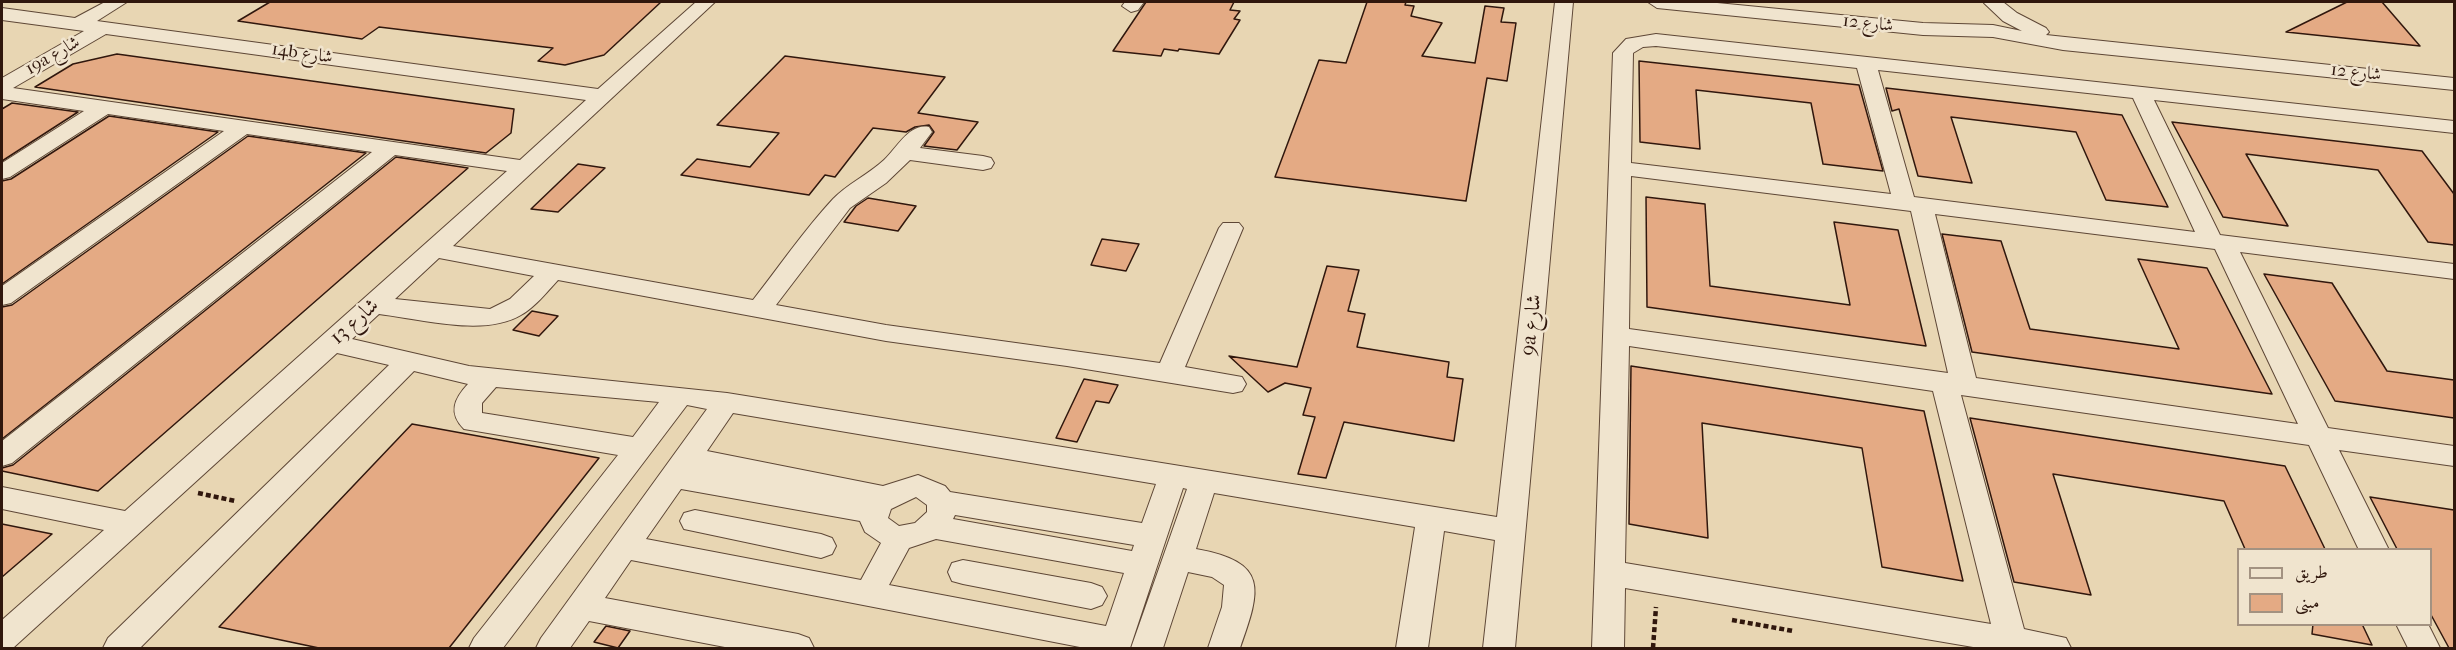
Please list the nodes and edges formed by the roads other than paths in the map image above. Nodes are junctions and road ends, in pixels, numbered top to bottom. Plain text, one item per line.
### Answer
1 (118, 2) edge
2 (706, 2) edge
3 (1564, 2) edge
4 (1657, 2) edge
5 (1993, 2) edge
6 (2, 14) edge
7 (78, 24) junction
8 (104, 27) junction
9 (1959, 31) junction
10 (2079, 45) junction
11 (2204, 58) junction
12 (1866, 63) junction
13 (2454, 84) edge
14 (2, 86) edge
15 (2140, 92) junction
16 (2, 93) edge
17 (603, 96) junction
18 (105, 107) junction
19 (2281, 108) junction
20 (243, 127) junction
21 (2450, 130) edge
22 (921, 132) dead end
23 (390, 148) junction
24 (905, 153) junction
25 (983, 163) dead end
26 (525, 167) junction
27 (1621, 168) junction
28 (2, 172) edge
29 (1912, 203) junction
30 (1232, 228) dead end
31 (2218, 242) junction
32 (433, 250) junction
33 (2454, 271) edge
34 (551, 273) junction
35 (2, 297) edge
36 (374, 305) junction
37 (758, 311) junction
38 (1616, 336) junction
39 (332, 343) junction
40 (407, 363) junction
41 (1169, 374) junction
42 (488, 378) junction
43 (1954, 383) junction
44 (1233, 384) dead end
45 (680, 395) junction
46 (727, 402) junction
47 (2318, 436) junction
48 (641, 448) junction
49 (2, 456) edge
50 (2454, 456) edge
51 (681, 468) junction
52 (1173, 476) junction
53 (1204, 481) junction
54 (780, 486) junction
55 (2, 498) edge
56 (880, 505) junction
57 (938, 514) junction
58 (1431, 518) junction
59 (695, 521) dead end
60 (130, 524) junction
61 (1034, 531) junction
62 (1511, 531) junction
63 (753, 533) junction
64 (1152, 536) junction
65 (899, 538) junction
66 (822, 546) dead end
67 (624, 547) junction
68 (2374, 548) edge
69 (1178, 558) junction
70 (1144, 565) junction
71 (963, 572) dead end
72 (1610, 573) junction
73 (1013, 582) junction
74 (869, 594) junction
75 (1091, 596) dead end
76 (582, 607) junction
77 (2413, 626) edge
78 (2, 639) edge
79 (1115, 645) edge
80 (2012, 645) edge
81 (119, 648) edge
82 (485, 648) edge
83 (552, 648) edge
84 (798, 648) edge
85 (1147, 648) edge
86 (1224, 648) edge
87 (1412, 648) edge
88 (1499, 648) edge
89 (1608, 648) edge
90 (2055, 648) edge
91 (2424, 648) edge

1 - 7 street
2 - 17 street, شارع 13
3 - 62 street, 9a شارع
4 - 9 street, شارع 12
5 - 9 street
5 - 10 street, شارع 12
6 - 7 street, 14b شارع
7 - 8 street, 14b شارع
8 - 14 street, 19a شارع
8 - 17 street, 14b شارع
9 - 10 street, شارع 12
10 - 11 street, شارع 12
11 - 13 street, شارع 12
11 - 19 street
12 - 15 street
12 - 27 street
12 - 29 street
15 - 19 street
15 - 31 street
16 - 18 street
17 - 26 street, شارع 13
18 - 20 street
18 - 28 street
19 - 21 street
20 - 23 street
20 - 35 street
22 - 24 street
23 - 26 street
23 - 49 street
24 - 25 street
24 - 37 street
26 - 32 street, شارع 13
27 - 29 street
27 - 38 street
29 - 31 street
29 - 43 street
30 - 41 street
31 - 33 street
31 - 47 street
32 - 34 street
32 - 36 street, شارع 13
34 - 36 street
34 - 37 street
36 - 39 street, شارع 13
37 - 41 street
38 - 43 street
38 - 72 street
39 - 40 street
39 - 60 street, شارع 13
40 - 42 street
40 - 81 street
41 - 44 street
42 - 45 street
42 - 48 street
43 - 47 street
43 - 80 street
45 - 46 street
45 - 48 street
46 - 51 street
46 - 52 street
47 - 50 street
47 - 68 street
48 - 82 street
51 - 54 street
51 - 67 street
52 - 53 street
52 - 64 street
53 - 58 street
53 - 69 street
54 - 56 street
54 - 63 street
55 - 60 street
56 - 57 street
56 - 65 street
57 - 61 street
57 - 65 street
58 - 62 street
58 - 87 street
59 - 63 street
60 - 78 street, شارع 13
61 - 64 street
61 - 70 street
61 - 73 street
62 - 88 street, 9a شارع
63 - 66 street
64 - 70 street
65 - 74 street
67 - 74 street
67 - 76 street
69 - 85 street
69 - 86 street
70 - 79 street
71 - 73 street
72 - 80 street
72 - 89 street
73 - 75 street
74 - 79 street
76 - 83 street
76 - 84 street
77 - 91 street
80 - 90 street

